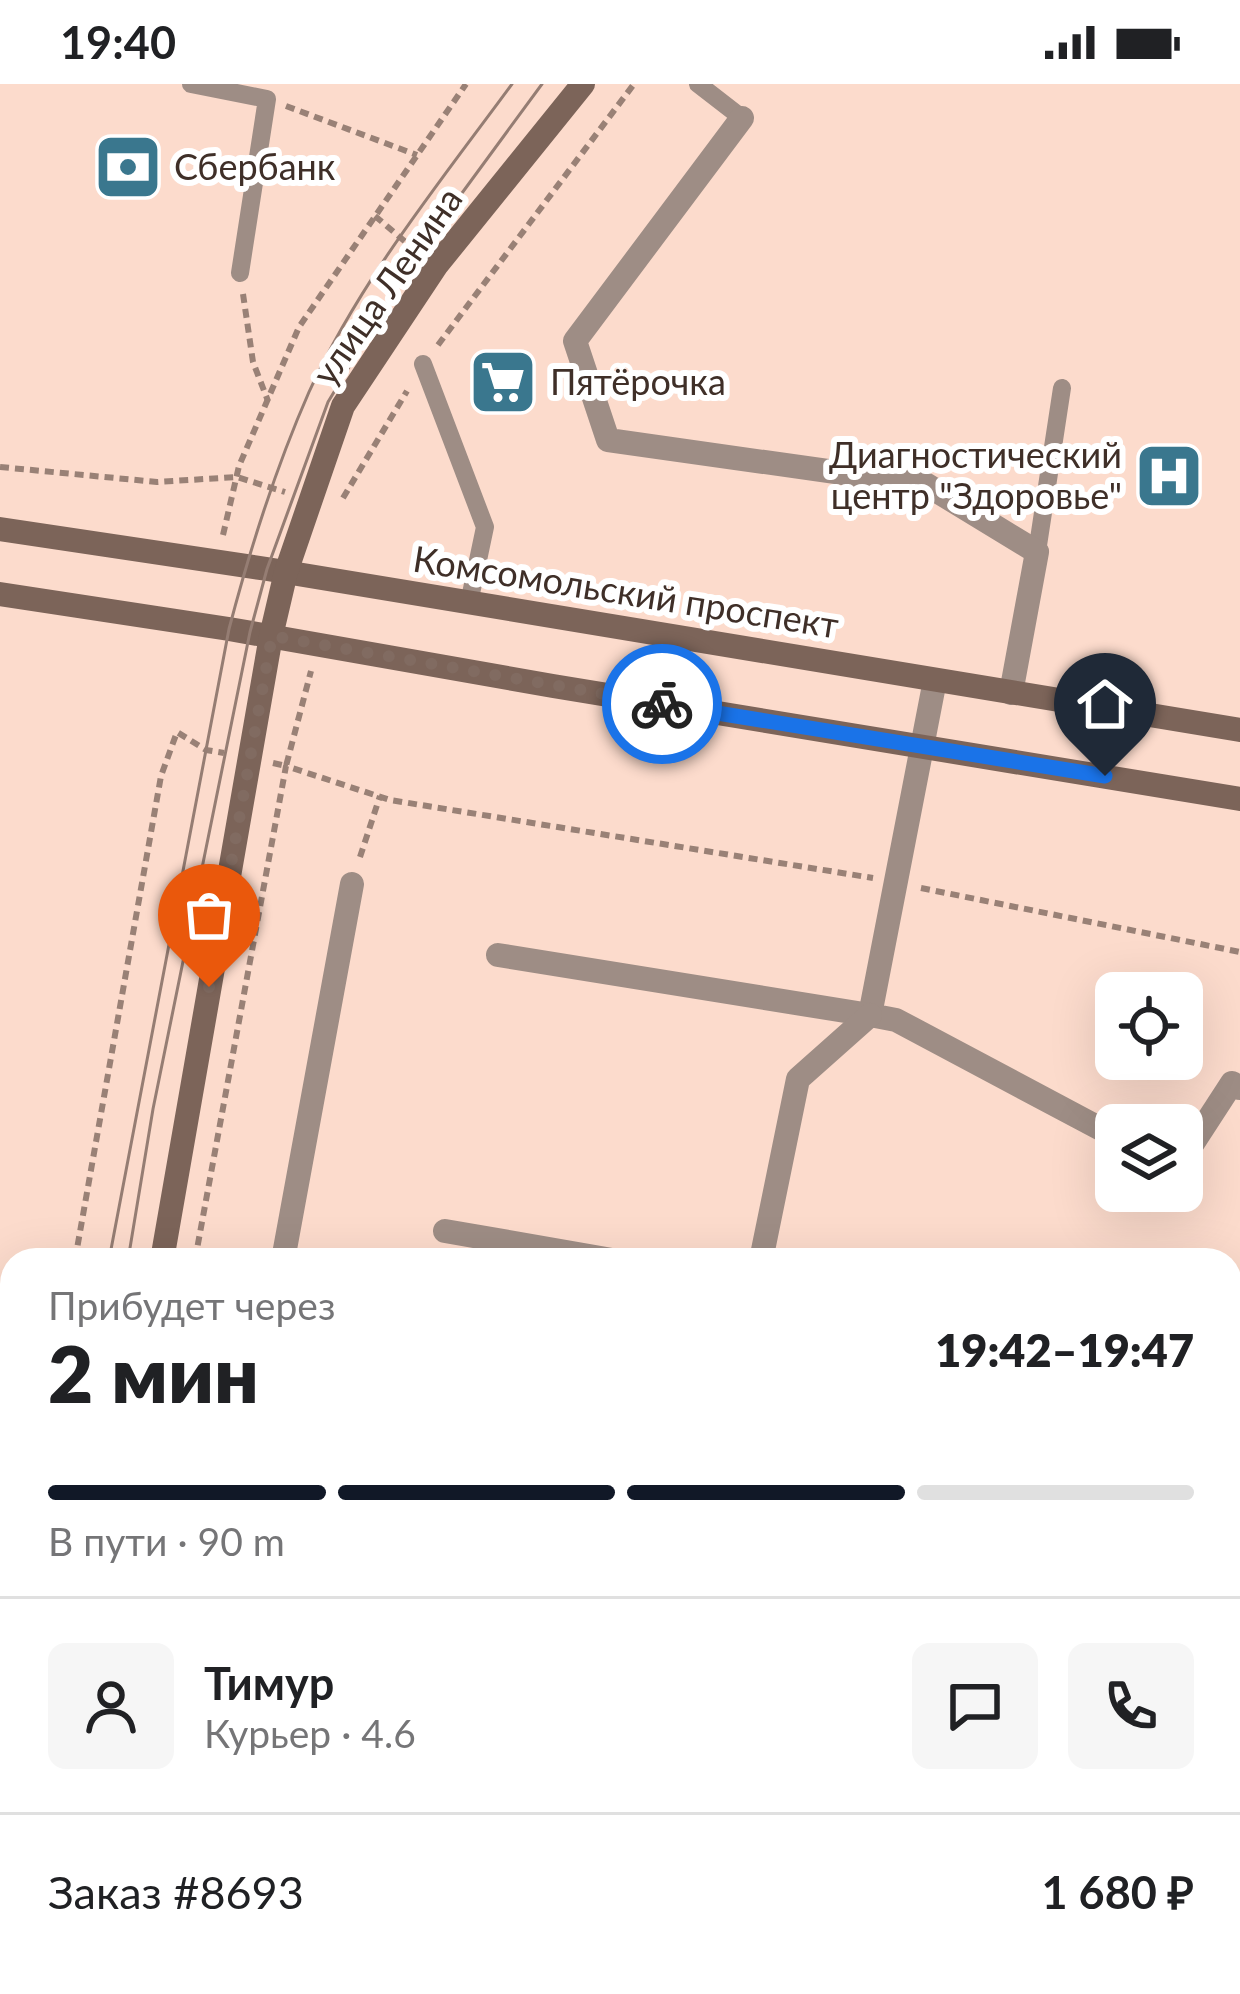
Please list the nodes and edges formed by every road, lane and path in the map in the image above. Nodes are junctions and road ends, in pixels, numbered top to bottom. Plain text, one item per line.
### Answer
1 (191, 84) edge
2 (466, 84) edge
3 (583, 84) edge
4 (634, 84) edge
5 (698, 84) edge
6 (267, 99) junction
7 (742, 118) joint
8 (417, 155) junction
9 (240, 273) joint
10 (423, 364) junction
11 (1062, 388) dead end
12 (268, 401) junction
13 (0, 467) edge
14 (237, 477) junction
15 (312, 496) junction
16 (341, 501) dead end
17 (0, 529) edge
18 (223, 535) dead end
19 (1037, 552) junction
20 (286, 572) junction
21 (0, 595) edge
22 (469, 603) junction
23 (272, 636) junction
24 (935, 680) junction
25 (1011, 693) junction
26 (1240, 730) edge
27 (177, 732) dead end
28 (924, 746) junction
29 (380, 796) junction
30 (1240, 799) edge
31 (897, 883) junction
32 (352, 884) joint
33 (1240, 952) edge
34 (498, 955) dead end
35 (870, 1015) junction
36 (1240, 1088) edge
37 (1095, 1126) edge
38 (1203, 1128) edge
39 (445, 1231) dead end
40 (77, 1248) edge
41 (164, 1248) edge
42 (197, 1248) edge
43 (285, 1248) edge
44 (543, 1248) edge
45 (763, 1248) edge

1 - 6 lane
2 - 8 path
3 - 15 main road, улица Ленина
4 - 10 path
5 - 7 lane
6 - 8 path
6 - 9 lane
7 - 19 street
8 - 12 path
9 - 12 path
10 - 16 path
10 - 22 lane
11 - 19 lane
12 - 14 path
13 - 14 path
14 - 15 path
14 - 18 path
15 - 20 main road, улица Ленина
17 - 20 main road, Комсомольский проспект
19 - 25 street
20 - 22 main road, Комсомольский проспект
20 - 23 main road, улица Ленина
21 - 23 main road
22 - 24 main road, Комсомольский проспект
23 - 28 main road
23 - 41 main road, улица Ленина
24 - 25 main road, Комсомольский проспект
24 - 28 street
25 - 26 main road, Комсомольский проспект
27 - 40 path
28 - 30 main road
28 - 31 street
29 - 31 path
29 - 32 path
29 - 42 path
31 - 33 path
31 - 35 street
32 - 43 street
34 - 35 street
35 - 37 street
35 - 45 street
36 - 38 street
39 - 44 street

